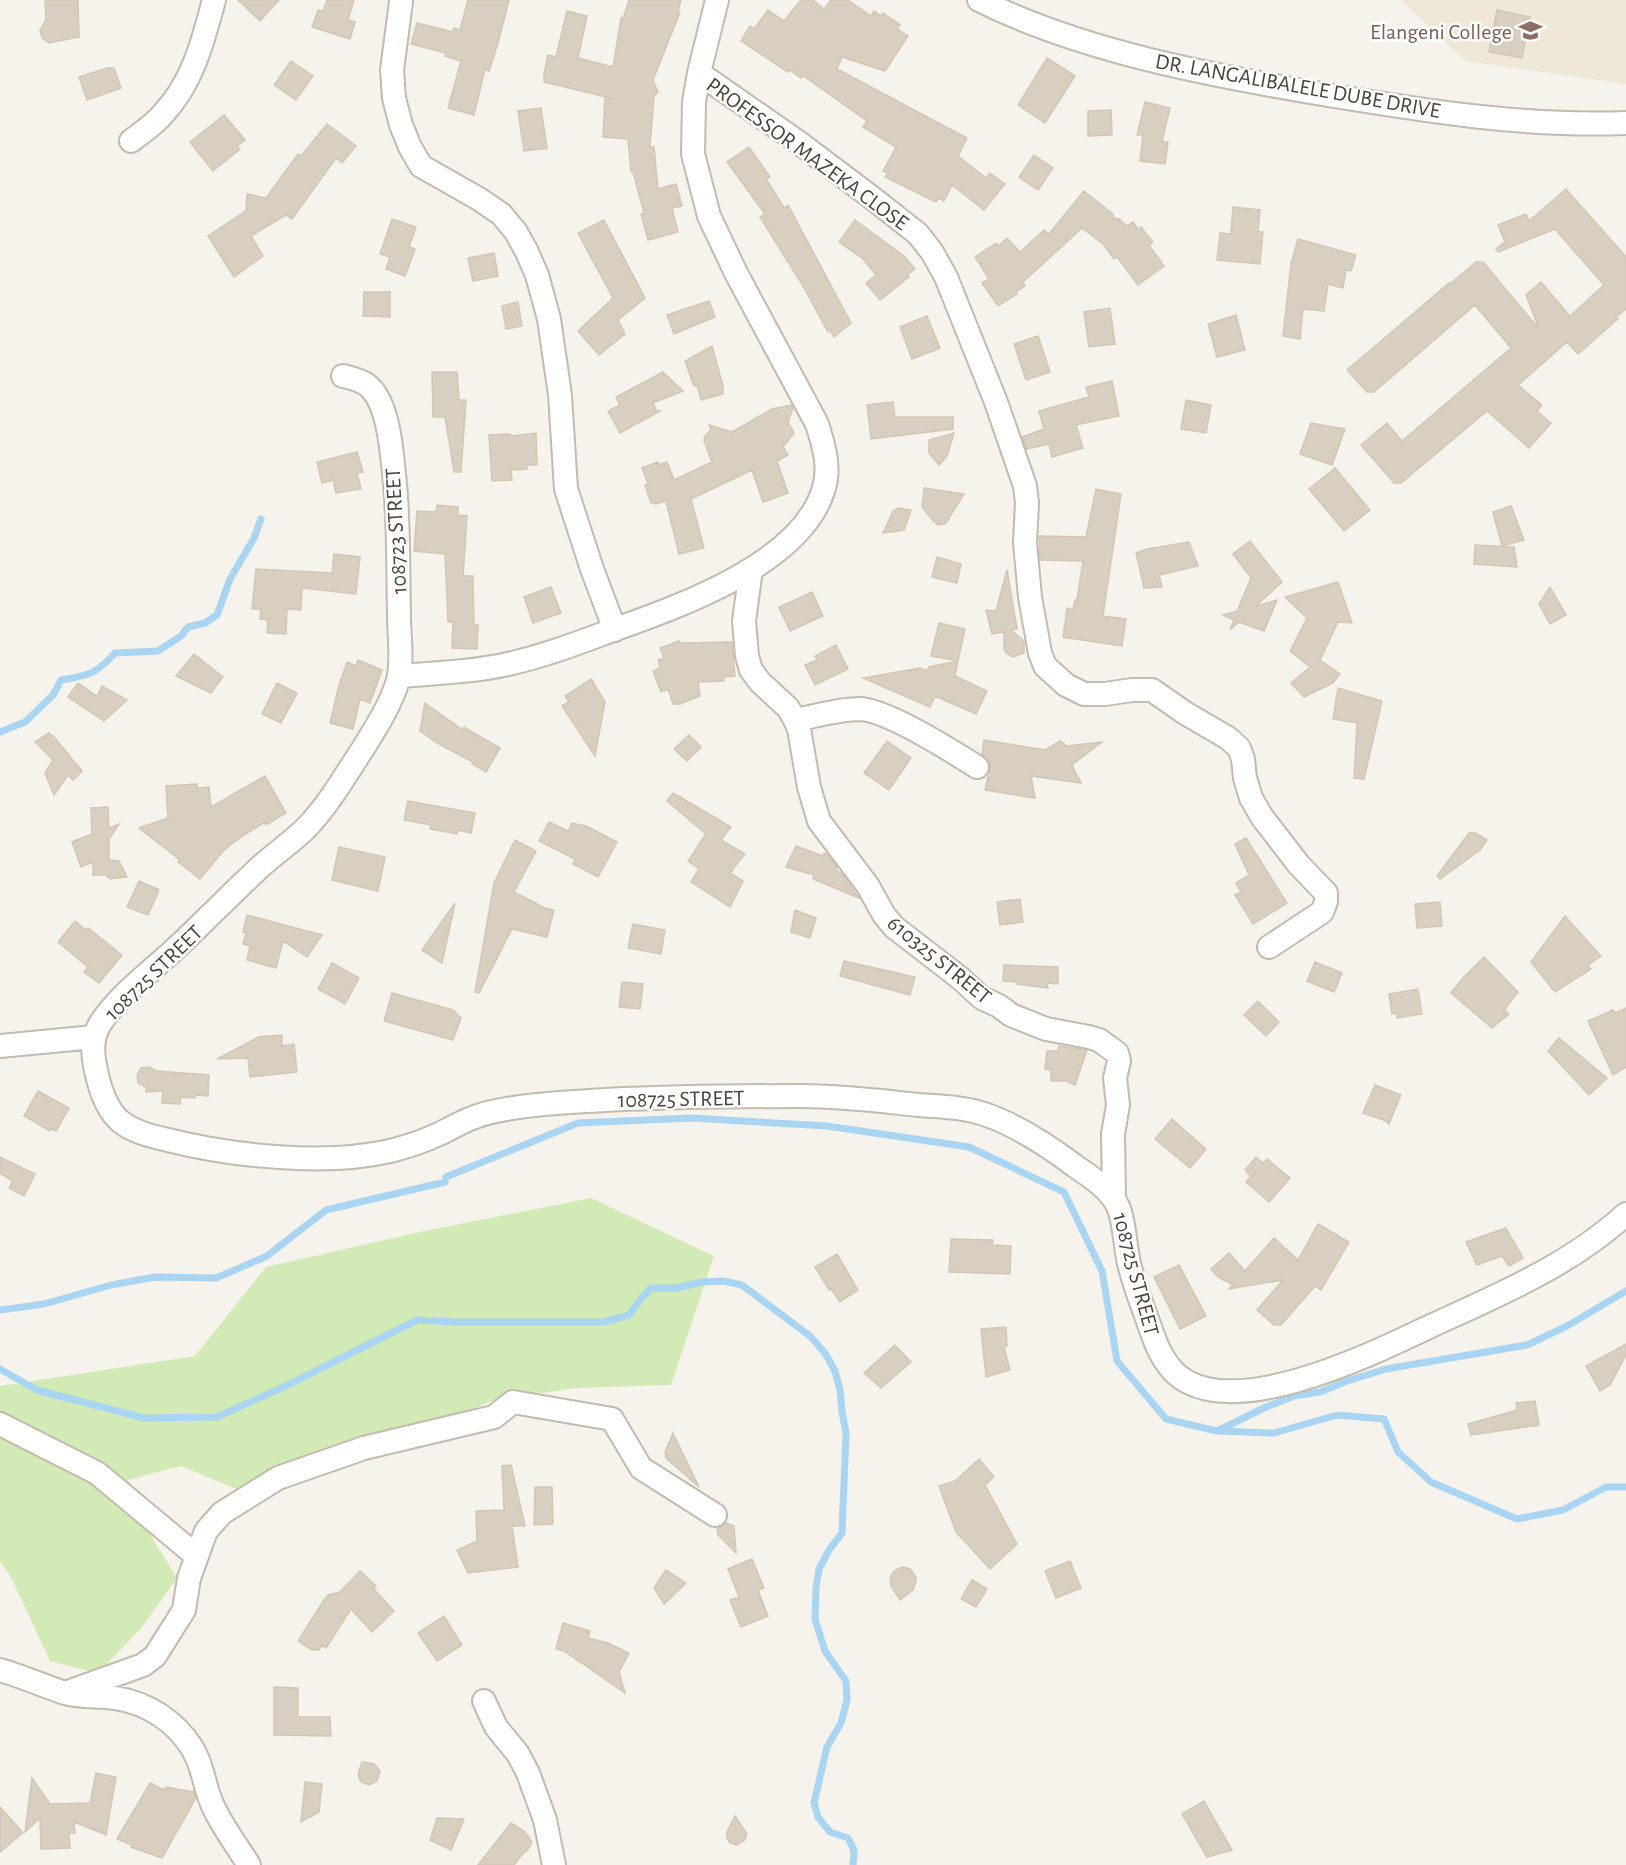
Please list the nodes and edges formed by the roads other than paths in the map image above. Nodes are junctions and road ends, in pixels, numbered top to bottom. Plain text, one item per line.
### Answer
1 (214, 0) edge
2 (717, 0) edge
3 (1013, 0) edge
4 (401, 2) dead end
5 (984, 3) edge
6 (699, 73) junction
7 (1626, 123) edge
8 (130, 141) dead end
9 (343, 376) dead end
10 (751, 569) junction
11 (615, 630) junction
12 (400, 676) junction
13 (795, 720) junction
14 (977, 766) dead end
15 (1269, 947) dead end
16 (94, 1037) junction
17 (0, 1046) edge
18 (1114, 1197) junction
19 (1626, 1214) edge
20 (0, 1424) edge
21 (715, 1515) dead end
22 (197, 1555) junction
23 (0, 1670) edge
24 (65, 1693) junction
25 (484, 1701) dead end
26 (249, 1865) edge
27 (554, 1865) edge

1 - 8 street
2 - 6 street
3 - 5 street
4 - 11 street
5 - 7 street, DR. LANGALIBALELE DUBE DRIVE
6 - 10 street
6 - 15 street, PROFESSOR MAZEKA CLOSE
9 - 12 street, 108723 STREET
10 - 11 street
10 - 13 street, 610325 STREET
11 - 12 street
12 - 16 street, 108725 STREET
13 - 14 street
13 - 18 street, 610325 STREET
16 - 17 street
16 - 18 street, 108725 STREET
18 - 19 street, 108725 STREET
20 - 22 street
21 - 22 street
22 - 24 street
23 - 24 street
24 - 26 street
25 - 27 street

